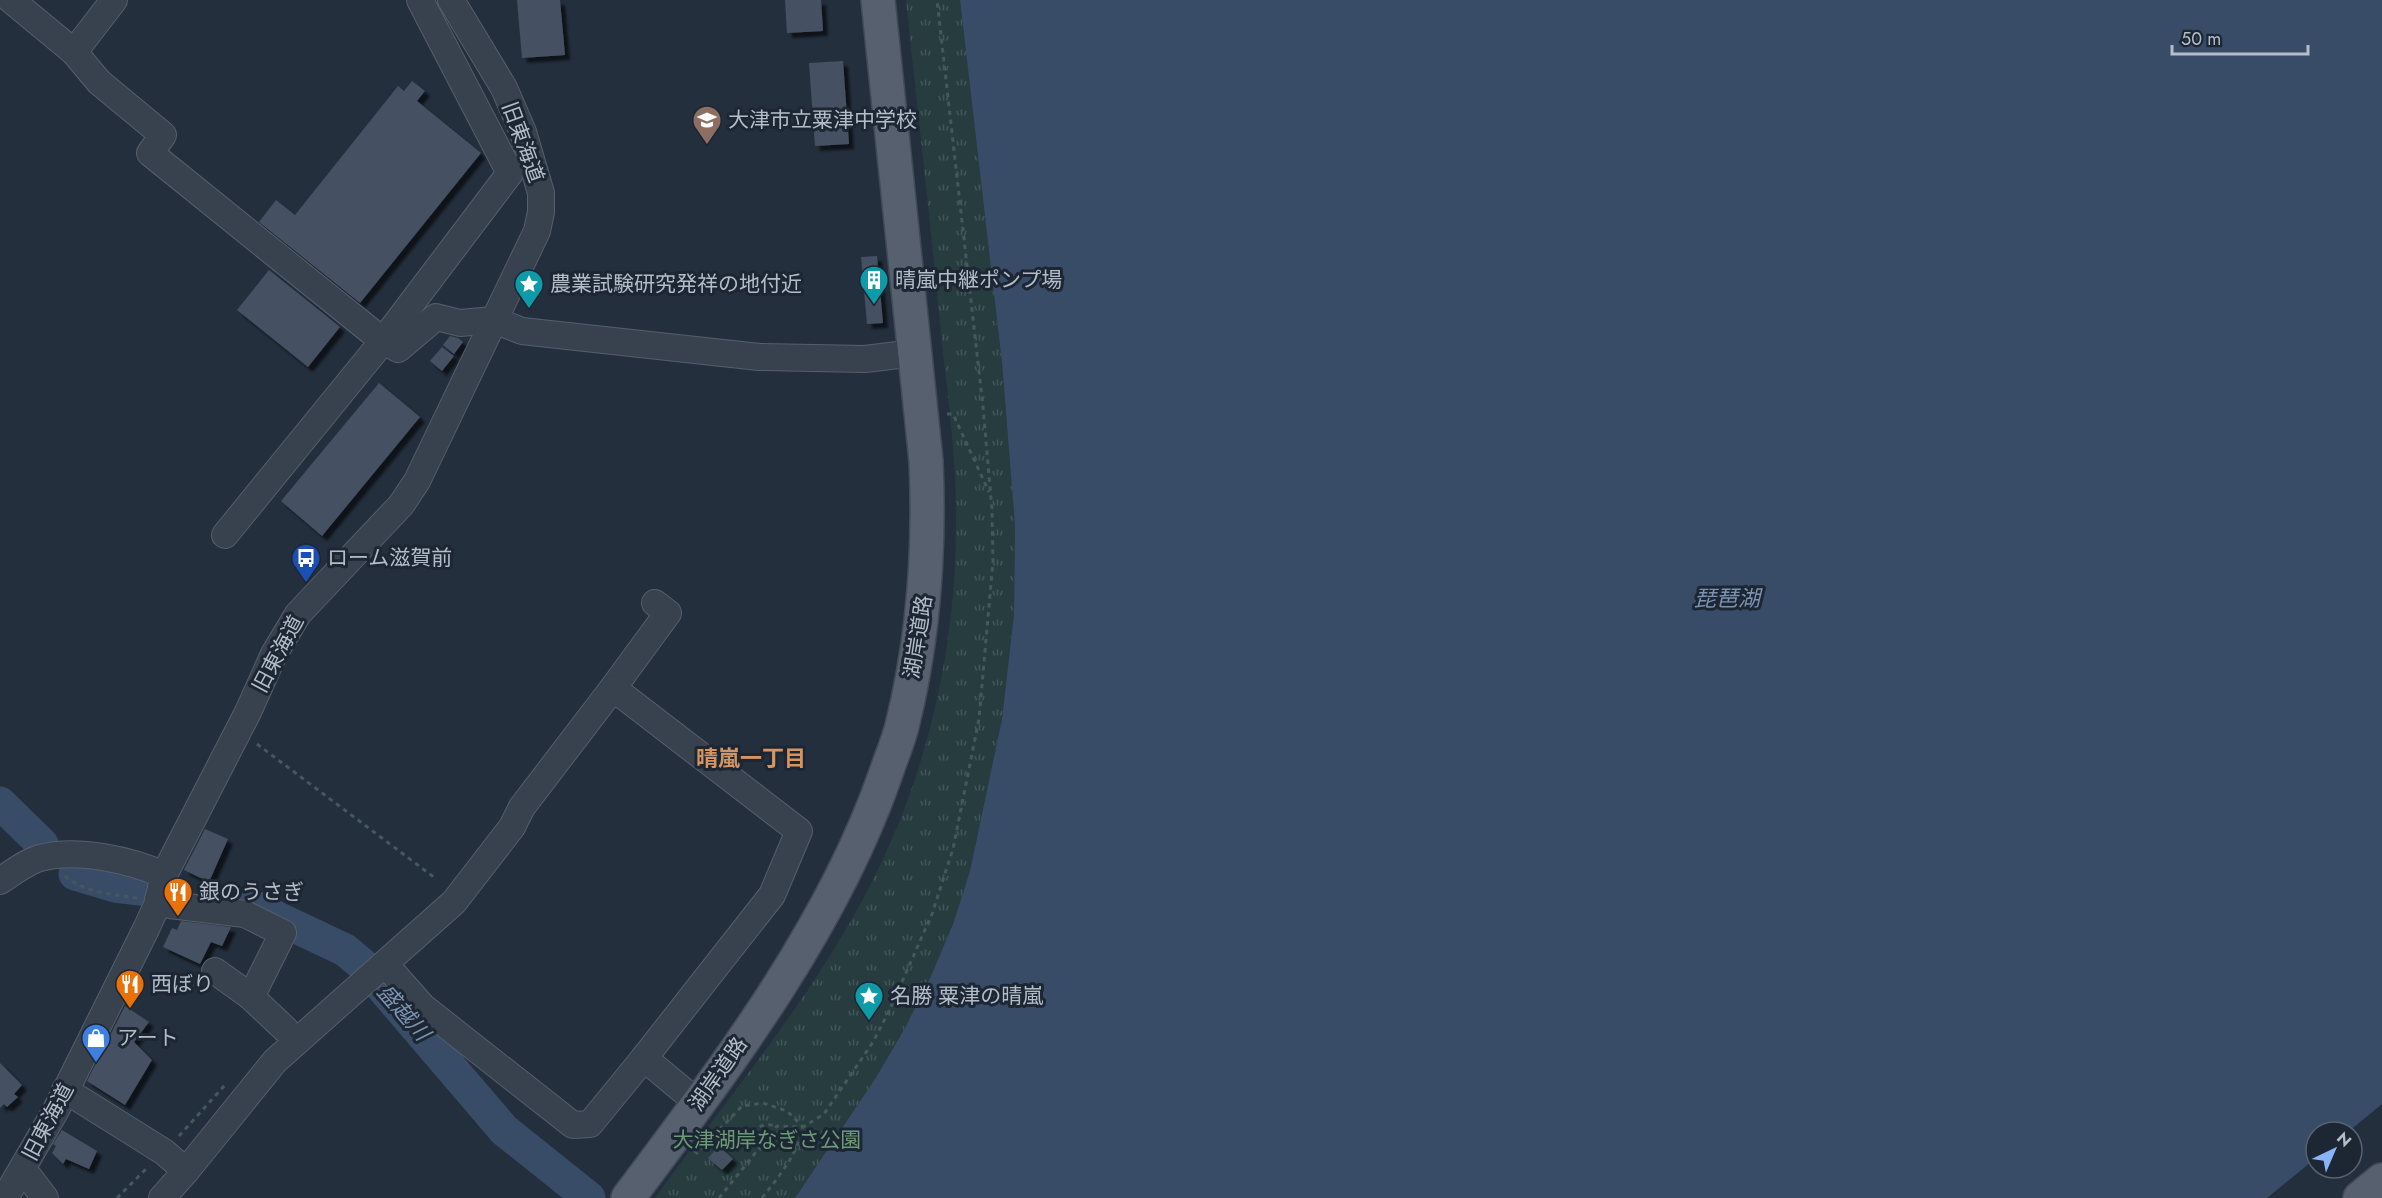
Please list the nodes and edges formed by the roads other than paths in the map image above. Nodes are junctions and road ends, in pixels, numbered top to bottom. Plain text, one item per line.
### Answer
1 (11, 0) edge
2 (114, 0) edge
3 (420, 0) edge
4 (451, 0) edge
5 (878, 0) edge
6 (74, 52) junction
7 (494, 320) junction
8 (382, 341) junction
9 (915, 353) junction
10 (225, 535) dead end
11 (655, 603) dead end
12 (613, 688) junction
13 (164, 875) junction
14 (0, 882) edge
15 (152, 900) junction
16 (377, 971) junction
17 (215, 972) dead end
18 (251, 998) junction
19 (285, 1029) dead end
20 (644, 1058) junction
21 (65, 1090) junction
22 (698, 1103) junction
23 (186, 1171) junction
24 (21, 1172) junction
25 (2382, 1180) edge
26 (5, 1198) edge
27 (45, 1198) edge
28 (162, 1198) edge
29 (628, 1198) edge
30 (2360, 1198) edge

1 - 6 street
2 - 6 street
3 - 8 street
4 - 7 street, 旧東海道
5 - 9 main road, 湖岸道路
6 - 8 street
7 - 8 street
7 - 9 street
7 - 13 street, 旧東海道
8 - 10 street
9 - 22 main road, 湖岸道路
11 - 12 street
12 - 16 street
12 - 20 street
13 - 14 street
13 - 15 street, 旧東海道
15 - 18 street
15 - 21 street, 旧東海道
16 - 20 street
16 - 23 street
17 - 18 street
18 - 19 street
20 - 22 street
21 - 23 street
21 - 24 street, 旧東海道
22 - 29 main road, 湖岸道路
23 - 28 street
24 - 26 street, 旧東海道
24 - 27 street
25 - 30 main road

